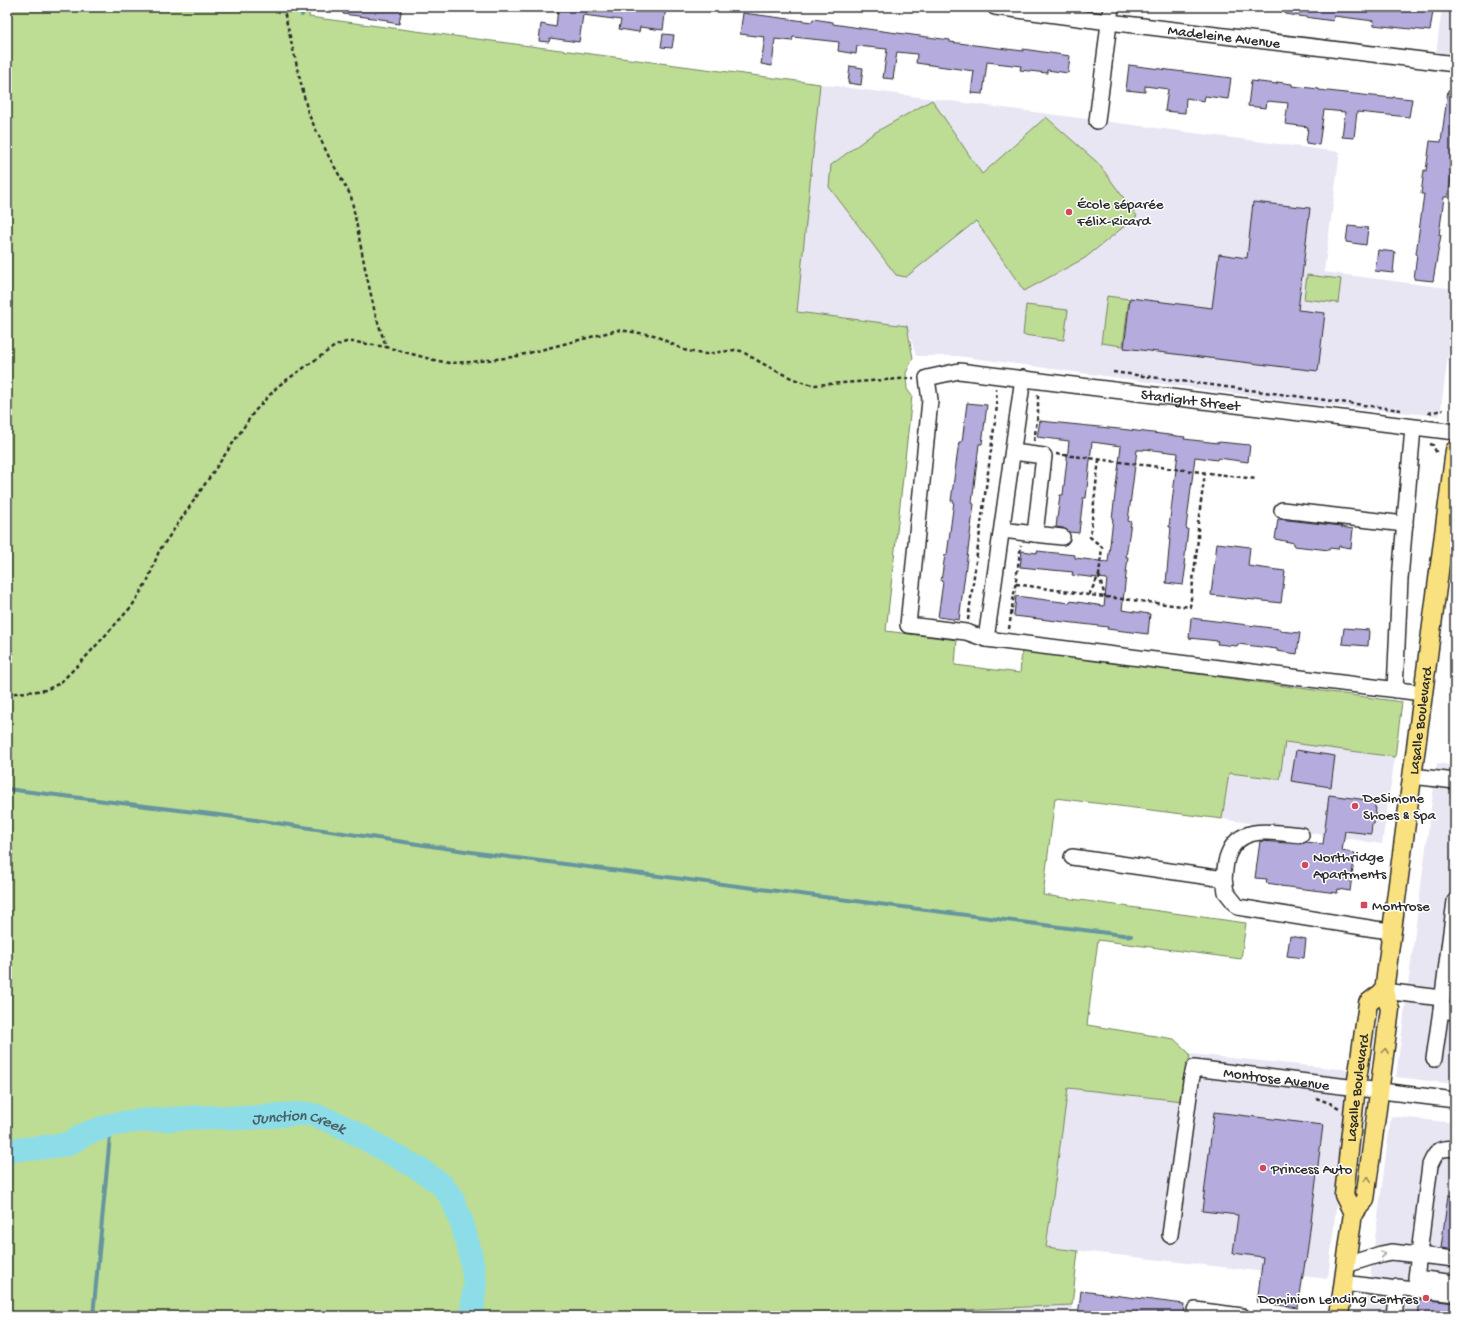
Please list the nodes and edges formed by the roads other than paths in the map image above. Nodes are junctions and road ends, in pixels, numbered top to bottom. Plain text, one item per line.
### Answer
1 (994, 7) edge
2 (1112, 7) edge
3 (1109, 22) junction
4 (1455, 64) edge
5 (1097, 121) dead end
6 (1023, 378) junction
7 (1413, 428) junction
8 (1455, 432) edge
9 (1455, 450) edge
10 (1013, 452) junction
11 (1282, 510) dead end
12 (1405, 524) junction
13 (1002, 530) junction
14 (1029, 533) junction
15 (1062, 537) dead end
16 (986, 640) junction
17 (1395, 690) junction
18 (1422, 693) junction
19 (1412, 776) junction
20 (1455, 781) edge
21 (1301, 835) dead end
22 (1072, 857) dead end
23 (1224, 880) junction
24 (1455, 901) edge
25 (1391, 931) junction
26 (1384, 991) junction
27 (1446, 1007) edge
28 (1434, 1059) dead end
29 (1356, 1086) junction
30 (1380, 1090) junction
31 (1455, 1100) edge
32 (1455, 1148) edge
33 (1353, 1213) junction
34 (1170, 1235) dead end
35 (1419, 1255) junction
36 (1455, 1259) edge
37 (1346, 1265) junction
38 (1455, 1283) edge
39 (1344, 1284) junction
40 (1397, 1290) junction
41 (1455, 1294) edge
42 (1196, 1310) dead end
43 (1242, 1316) edge
44 (1339, 1316) edge
45 (1394, 1316) edge

1 - 3 street, Madeleine Avenue
2 - 3 street
3 - 4 street, Madeleine Avenue
3 - 5 street
6 - 7 street, Starlight Street
6 - 10 street
6 - 16 street, Starlight Street
7 - 8 street, Starlight Street
7 - 12 street
9 - 18 main road, Lasalle Boulevard
10 - 13 street
10 - 14 street
11 - 12 street
12 - 17 street
13 - 14 street
13 - 16 street
14 - 15 street
16 - 17 street
17 - 18 street
18 - 19 main road, Lasalle Boulevard
19 - 20 street
19 - 25 main road, Lasalle Boulevard
21 - 23 street
22 - 23 street
23 - 25 street
24 - 27 street
25 - 26 main road, Lasalle Boulevard
26 - 27 street
26 - 29 main road, Lasalle Boulevard
30 -> 26 main road, Lasalle Boulevard
27 - 28 street
29 - 30 street, Montrose Avenue
29 - 33 main road, Lasalle Boulevard
29 - 34 street, Montrose Avenue
30 - 31 street, Montrose Avenue
33 -> 30 main road, Lasalle Boulevard
32 - 35 street
33 - 37 main road
35 - 36 street
37 -> 35 street
35 - 38 street
37 - 39 main road
39 - 40 street
39 - 44 main road
40 - 41 street
40 - 45 street
42 - 43 street

